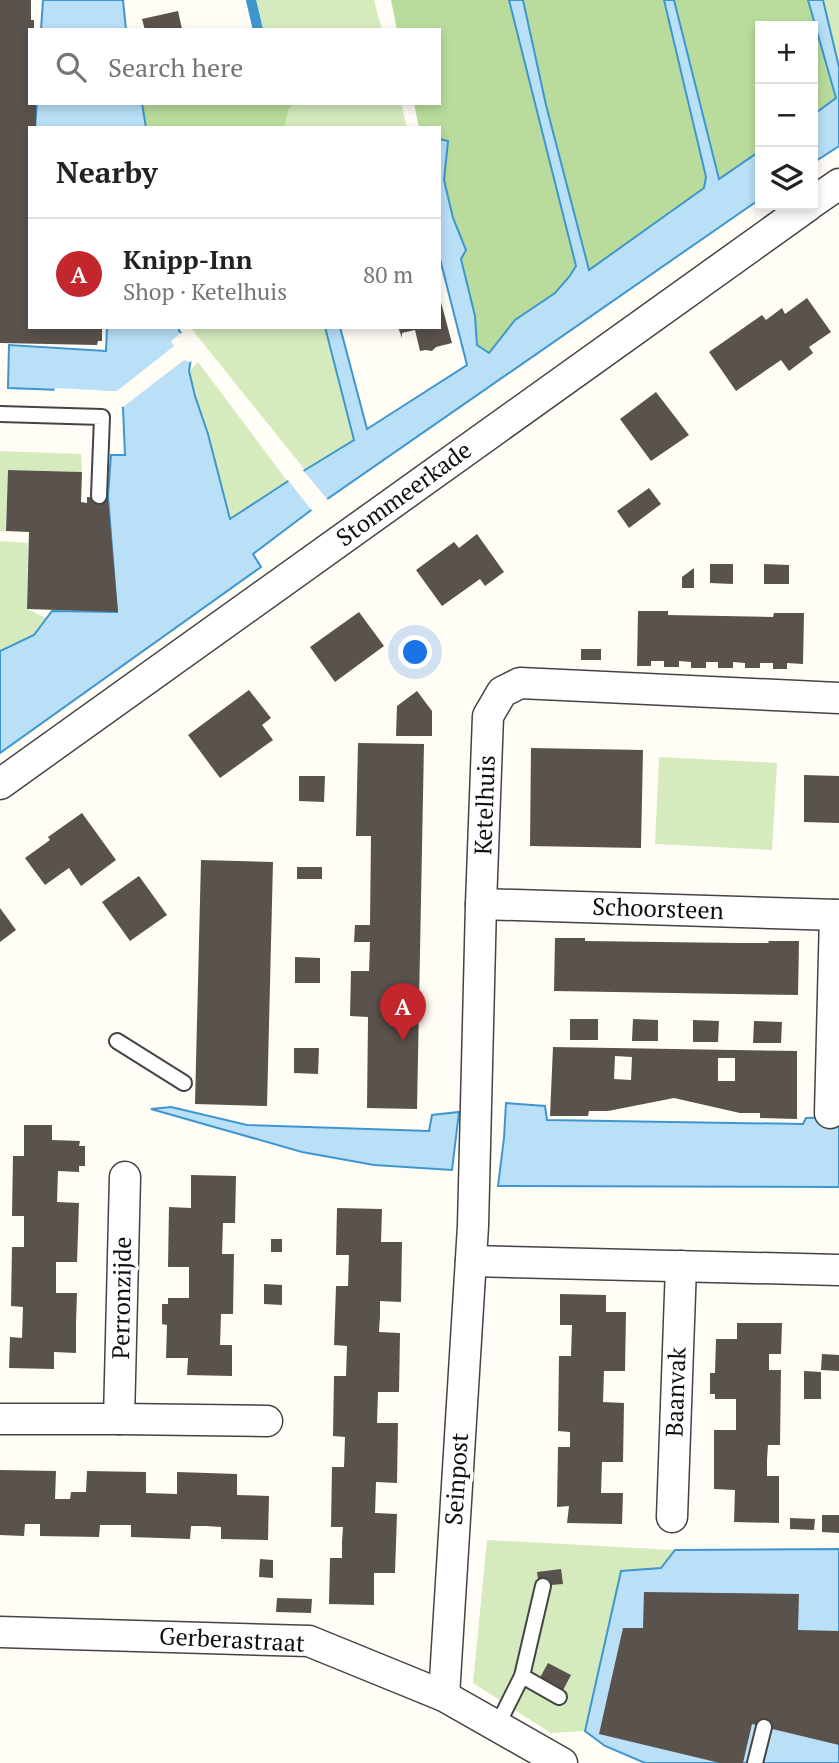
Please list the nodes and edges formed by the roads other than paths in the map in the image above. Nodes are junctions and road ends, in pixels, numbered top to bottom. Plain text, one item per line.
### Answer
1 (839, 184) edge
2 (818, 199) edge
3 (803, 210) edge
4 (0, 414) edge
5 (99, 496) dead end
6 (839, 698) edge
7 (0, 784) edge
8 (481, 904) junction
9 (837, 915) edge
10 (117, 1041) dead end
11 (184, 1083) dead end
12 (830, 1114) dead end
13 (125, 1177) dead end
14 (471, 1261) junction
15 (681, 1266) junction
16 (839, 1270) edge
17 (0, 1419) edge
18 (119, 1419) junction
19 (267, 1421) dead end
20 (672, 1517) dead end
21 (543, 1586) dead end
22 (0, 1632) edge
23 (522, 1676) junction
24 (444, 1696) junction
25 (559, 1697) dead end
26 (496, 1726) junction
27 (764, 1727) dead end
28 (562, 1763) edge
29 (755, 1763) edge

1 - 2 street, Stommeerkade
3 - 7 street, Stommeerkade
4 - 5 lane
6 - 8 street, Ketelhuis
8 - 9 street, Schoorsteen
8 - 14 street, Ketelhuis
9 - 12 street, Schoorsteen
10 - 11 lane
13 - 18 street, Perronzijde
14 - 15 street
14 - 24 street, Seinpost
15 - 16 street
15 - 20 street, Baanvak
17 - 18 street
18 - 19 street
21 - 23 lane
22 - 24 street, Gerberastraat
23 - 25 lane
23 - 26 lane
24 - 26 street, Gerberastraat
26 - 28 street, Gerberastraat
27 - 29 lane

